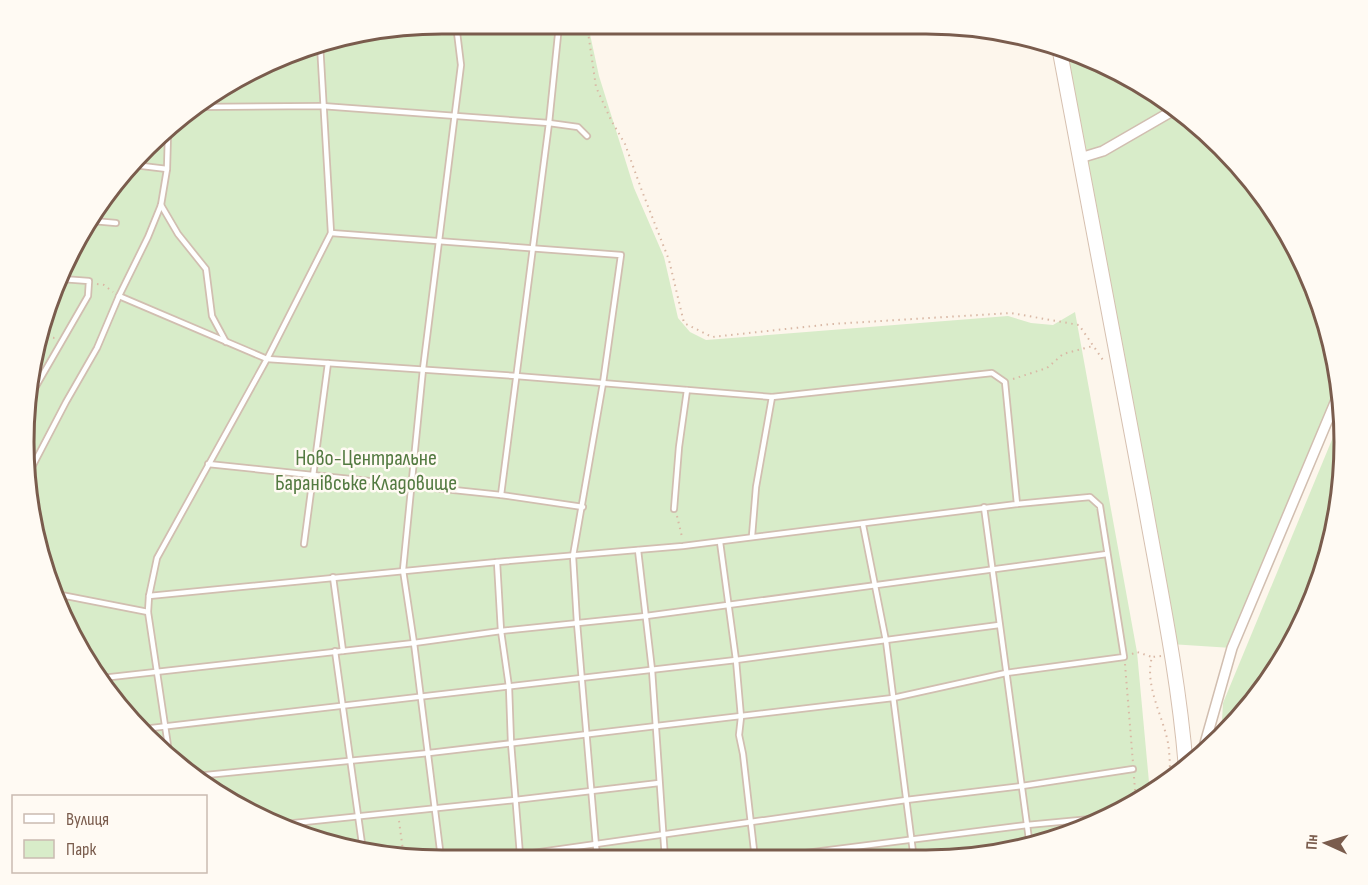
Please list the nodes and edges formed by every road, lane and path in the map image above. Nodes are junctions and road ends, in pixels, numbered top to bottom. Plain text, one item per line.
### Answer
1 (457, 34) edge
2 (558, 34) edge
3 (588, 34) edge
4 (320, 53) edge
5 (1061, 58) edge
6 (322, 106) junction
7 (211, 107) edge
8 (1167, 114) edge
9 (454, 117) junction
10 (549, 123) junction
11 (587, 136) dead end
12 (168, 141) edge
13 (1080, 159) junction
14 (143, 166) edge
15 (167, 169) junction
16 (161, 205) junction
17 (100, 221) edge
18 (116, 223) dead end
19 (330, 233) junction
20 (439, 241) junction
21 (532, 249) junction
22 (69, 280) edge
23 (89, 282) junction
24 (118, 296) junction
25 (48, 338) edge
26 (64, 339) junction
27 (226, 342) junction
28 (1093, 346) junction
29 (267, 359) junction
30 (328, 363) junction
31 (1120, 364) junction
32 (423, 369) junction
33 (516, 376) junction
34 (39, 380) edge
35 (1005, 382) junction
36 (603, 383) junction
37 (687, 390) junction
38 (772, 398) junction
39 (1332, 411) edge
40 (35, 462) edge
41 (208, 464) junction
42 (312, 475) junction
43 (411, 485) junction
44 (501, 495) junction
45 (1017, 504) junction
46 (583, 507) junction
47 (984, 507) junction
48 (674, 508) joint
49 (863, 525) junction
50 (752, 536) junction
51 (720, 542) junction
52 (304, 544) dead end
53 (683, 546) junction
54 (638, 550) junction
55 (1107, 554) junction
56 (573, 556) junction
57 (497, 561) junction
58 (994, 569) junction
59 (403, 570) junction
60 (333, 578) junction
61 (877, 585) junction
62 (65, 596) edge
63 (149, 596) junction
64 (728, 605) junction
65 (148, 612) junction
66 (646, 616) junction
67 (577, 623) junction
68 (999, 625) junction
69 (501, 631) junction
70 (886, 641) junction
71 (414, 643) junction
72 (335, 651) junction
73 (343, 651) junction
74 (1172, 655) junction
75 (1124, 657) junction
76 (1152, 657) junction
77 (736, 660) junction
78 (652, 670) junction
79 (156, 671) junction
80 (1006, 673) junction
81 (109, 677) edge
82 (582, 678) junction
83 (509, 687) junction
84 (421, 698) junction
85 (892, 698) junction
86 (342, 707) junction
87 (741, 717) junction
88 (165, 726) junction
89 (655, 726) junction
90 (151, 728) edge
91 (586, 735) junction
92 (1206, 738) edge
93 (511, 743) junction
94 (168, 744) edge
95 (429, 753) junction
96 (1185, 757) edge
97 (350, 761) junction
98 (1133, 769) junction
99 (1169, 769) edge
100 (206, 775) edge
101 (659, 783) junction
102 (1022, 786) junction
103 (591, 792) junction
104 (1135, 793) edge
105 (515, 800) junction
106 (906, 800) junction
107 (435, 808) junction
108 (398, 812) junction
109 (358, 816) junction
110 (1079, 820) edge
111 (295, 823) edge
112 (752, 823) junction
113 (1027, 825) junction
114 (663, 835) junction
115 (1029, 838) edge
116 (912, 840) junction
117 (362, 843) edge
118 (596, 844) junction
119 (403, 849) edge
120 (440, 850) edge
121 (519, 850) edge
122 (561, 850) edge
123 (596, 850) edge
124 (664, 850) edge
125 (755, 850) edge
126 (830, 850) edge
127 (913, 850) edge

1 - 9 lane
2 - 10 lane
3 - 28 path
4 - 6 lane
5 - 13 main road
6 - 7 lane
6 - 9 lane
6 - 19 lane
8 - 13 street
9 - 10 lane
9 - 20 lane
10 - 11 lane
10 - 21 lane
12 - 15 lane
13 - 31 main road
14 - 15 lane
15 - 16 lane
16 - 24 lane
16 - 27 lane
17 - 18 lane
19 - 20 lane
19 - 29 lane
20 - 21 lane
20 - 32 lane
21 - 33 lane
21 - 36 lane
22 - 23 lane
23 - 24 path
23 - 26 lane
24 - 27 lane
24 - 40 lane
25 - 26 path
26 - 34 lane
27 - 29 lane
28 - 31 path
28 - 35 path
29 - 30 lane
29 - 41 lane
30 - 32 lane
30 - 42 lane
31 - 74 main road
32 - 33 lane
32 - 43 lane
33 - 36 lane
33 - 44 lane
35 - 38 lane
35 - 45 lane
36 - 37 lane
36 - 46 lane
37 - 38 lane
37 - 48 lane
38 - 50 lane
39 - 92 street
41 - 42 lane
41 - 63 lane
42 - 43 lane
42 - 52 lane
43 - 44 lane
43 - 59 lane
44 - 46 lane
45 - 47 lane
45 - 55 lane
46 - 56 lane
47 - 49 lane
47 - 58 lane
48 - 53 path
49 - 50 lane
49 - 61 lane
50 - 51 lane
51 - 53 lane
51 - 64 lane
53 - 54 lane
54 - 56 lane
54 - 66 lane
55 - 58 lane
55 - 75 lane
56 - 57 lane
56 - 67 lane
57 - 59 lane
57 - 69 lane
58 - 61 lane
58 - 68 lane
59 - 60 lane
59 - 71 lane
60 - 63 lane
60 - 73 lane
61 - 64 lane
61 - 70 lane
62 - 65 lane
63 - 65 lane
64 - 66 lane
64 - 77 lane
65 - 79 lane
66 - 67 lane
66 - 78 lane
67 - 69 lane
67 - 82 lane
68 - 70 lane
68 - 80 lane
69 - 71 lane
69 - 83 lane
70 - 77 lane
70 - 85 lane
71 - 73 lane
71 - 84 lane
72 - 73 lane
72 - 79 lane
72 - 86 lane
74 - 76 path
74 - 96 main road
75 - 76 path
75 - 80 lane
75 - 98 path
76 - 99 path
77 - 78 lane
77 - 87 lane
78 - 82 lane
78 - 89 lane
79 - 81 lane
79 - 88 lane
80 - 85 lane
80 - 102 lane
82 - 83 lane
82 - 91 lane
83 - 84 lane
83 - 93 lane
84 - 86 lane
84 - 95 lane
85 - 87 lane
85 - 106 lane
86 - 88 lane
86 - 97 lane
87 - 89 lane
87 - 112 lane
88 - 90 lane
88 - 94 lane
89 - 91 lane
89 - 101 lane
91 - 93 lane
91 - 103 lane
93 - 95 lane
93 - 105 lane
95 - 97 lane
95 - 107 lane
97 - 100 lane
97 - 109 lane
98 - 102 lane
98 - 104 path
101 - 103 lane
101 - 114 lane
102 - 106 lane
102 - 113 lane
103 - 105 lane
103 - 118 lane
105 - 107 lane
105 - 121 lane
106 - 112 lane
106 - 116 lane
107 - 108 lane
107 - 120 lane
108 - 109 lane
108 - 119 path
109 - 111 lane
109 - 117 lane
110 - 113 lane
112 - 114 lane
112 - 125 lane
113 - 115 lane
113 - 116 lane
114 - 118 lane
114 - 124 lane
116 - 126 lane
116 - 127 lane
118 - 122 lane
118 - 123 lane

